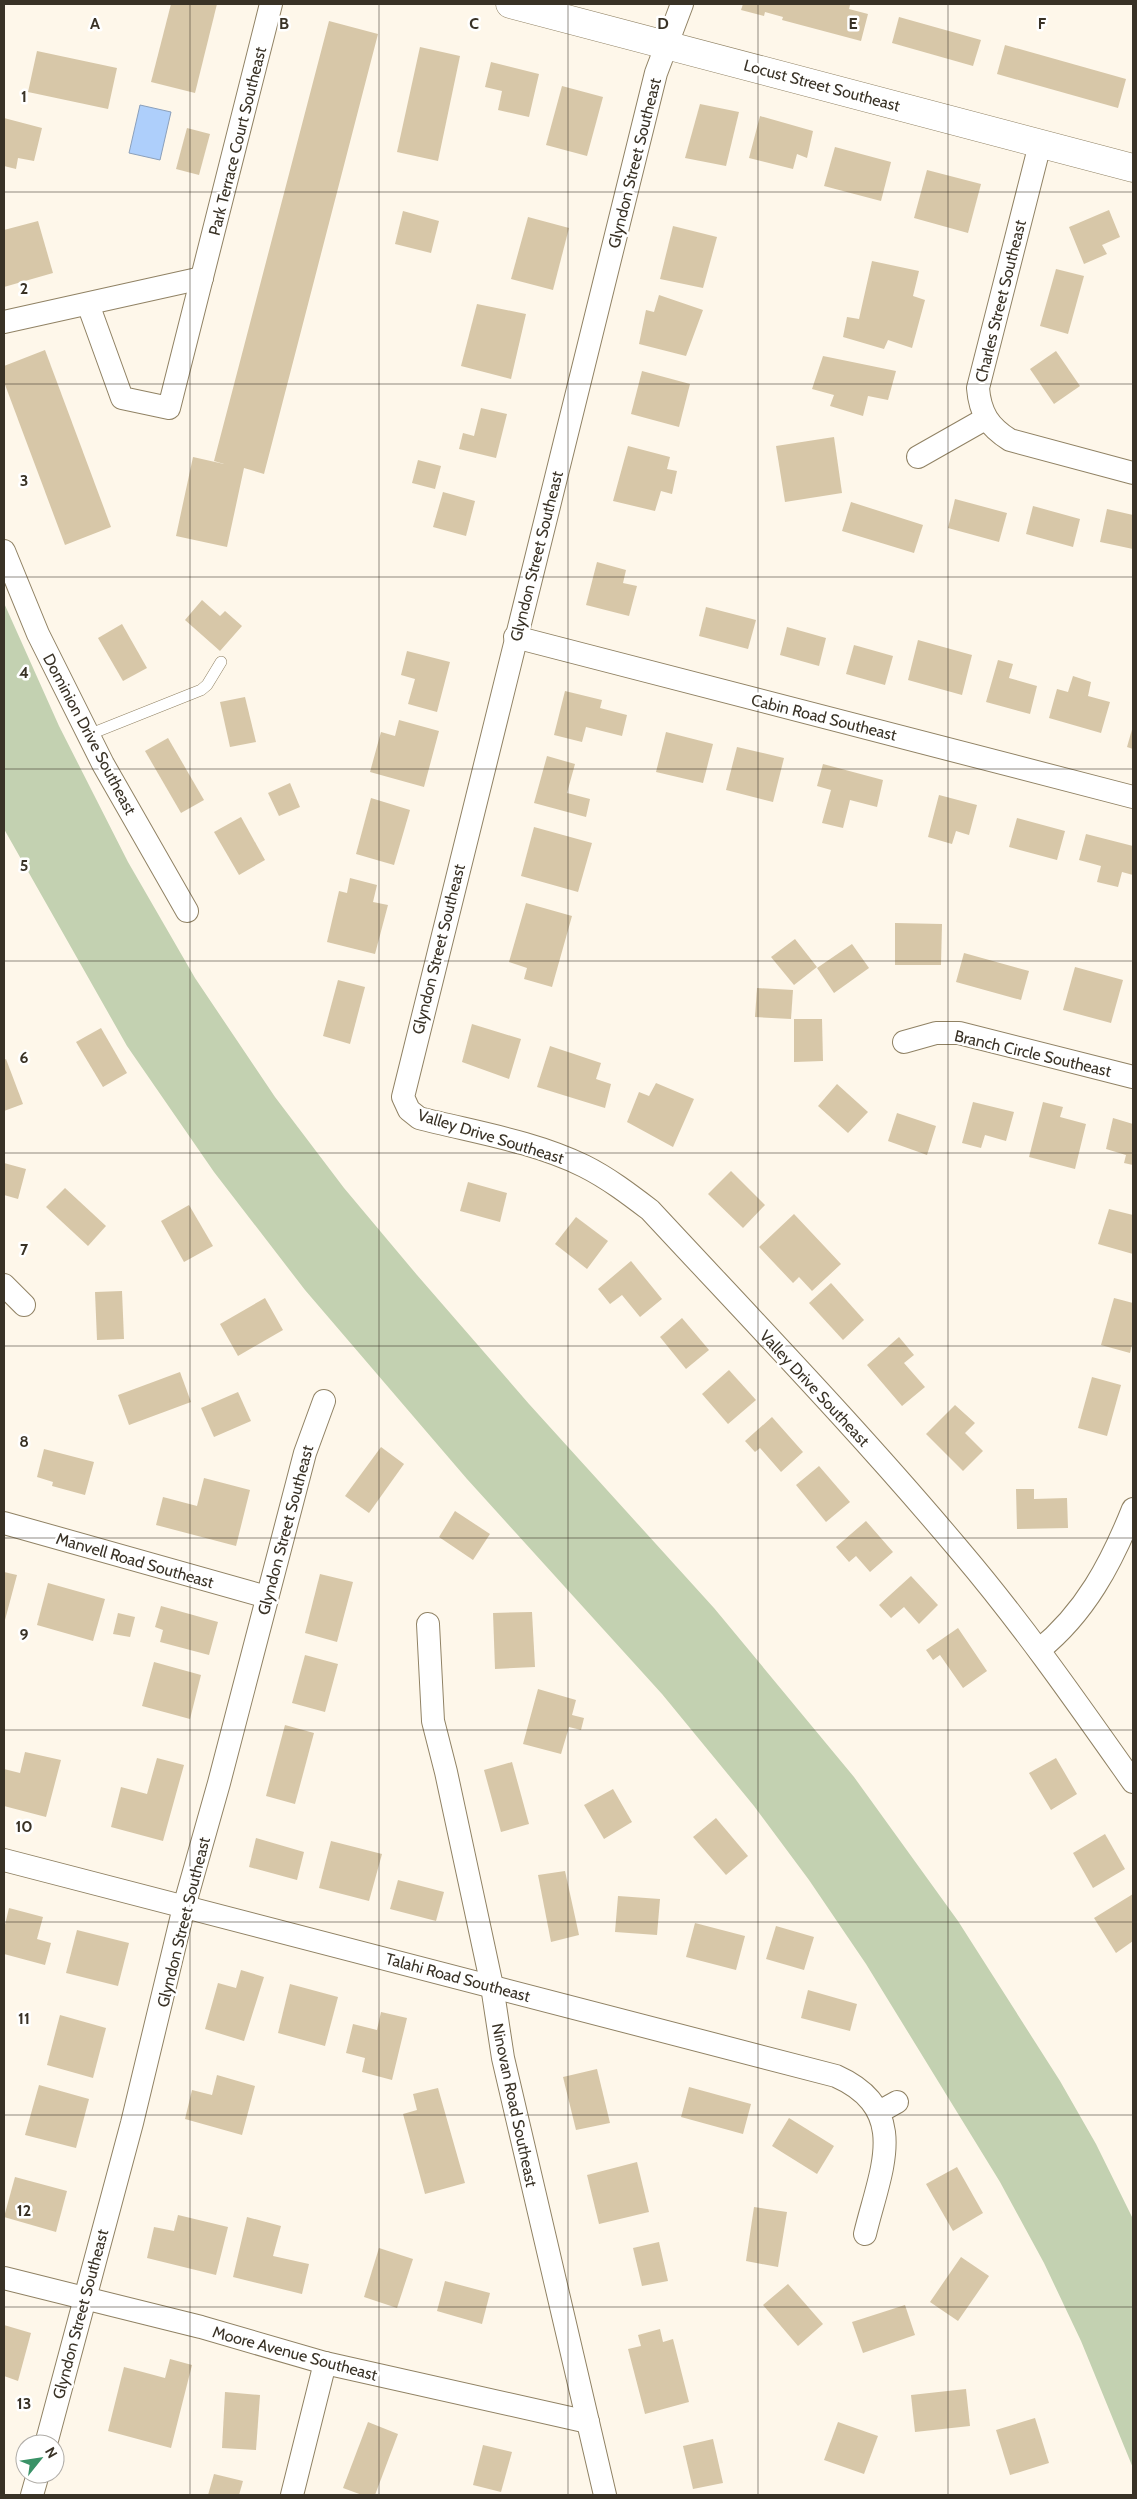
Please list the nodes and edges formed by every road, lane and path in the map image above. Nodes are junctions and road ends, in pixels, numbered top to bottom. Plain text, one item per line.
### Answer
1 (271, 4) edge
2 (510, 4) edge
3 (682, 4) edge
4 (667, 44) junction
5 (1040, 144) junction
6 (1133, 168) edge
7 (202, 278) junction
8 (88, 304) junction
9 (4, 322) edge
10 (985, 418) junction
11 (918, 457) dead end
12 (1133, 472) edge
13 (4, 551) edge
14 (515, 637) junction
15 (221, 662) dead end
16 (88, 734) junction
17 (1133, 797) edge
18 (187, 911) dead end
19 (904, 1042) dead end
20 (1133, 1077) edge
21 (409, 1110) joint
22 (4, 1285) edge
23 (24, 1305) dead end
24 (324, 1401) dead end
25 (1133, 1509) edge
26 (4, 1523) edge
27 (267, 1597) junction
28 (428, 1624) dead end
29 (1038, 1650) junction
30 (1133, 1782) edge
31 (4, 1860) edge
32 (184, 1907) junction
33 (492, 1986) junction
34 (865, 2234) dead end
35 (4, 2278) edge
36 (84, 2298) junction
37 (326, 2363) junction
38 (588, 2422) junction
39 (49, 2434) edge
40 (292, 2495) edge
41 (606, 2495) edge

1 - 7 street, Park Terrace Court Southeast
2 - 4 street, Locust Street Southeast
3 - 4 street, Glyndon Street Southeast
4 - 5 street, Locust Street Southeast
4 - 14 street, Glyndon Street Southeast
5 - 6 street, Locust Street Southeast
5 - 10 street, Charles Street Southeast
7 - 8 street
7 - 8 street, Park Terrace Court Southeast
8 - 9 street
10 - 11 street
10 - 12 street, Charles Street Southeast
13 - 16 street, Dominion Drive Southeast
14 - 17 street, Cabin Road Southeast
14 - 21 street, Glyndon Street Southeast
15 - 16 lane
16 - 18 street, Dominion Drive Southeast
19 - 20 street, Branch Circle Southeast
21 - 29 street, Valley Drive Southeast
22 - 23 street
24 - 27 street, Glyndon Street Southeast
25 - 29 street
26 - 27 street, Manvell Road Southeast
27 - 32 street, Glyndon Street Southeast
28 - 33 street, Ninovan Road Southeast
29 - 30 street, Valley Drive Southeast
31 - 32 street, Talahi Road Southeast
32 - 33 street, Talahi Road Southeast
32 - 36 street, Glyndon Street Southeast
33 - 34 street, Talahi Road Southeast
33 - 38 street, Ninovan Road Southeast
35 - 36 street, Moore Avenue Southeast
36 - 37 street, Moore Avenue Southeast
36 - 39 street, Glyndon Street Southeast
37 - 38 street, Moore Avenue Southeast
37 - 40 street
38 - 41 street, Ninovan Road Southeast

